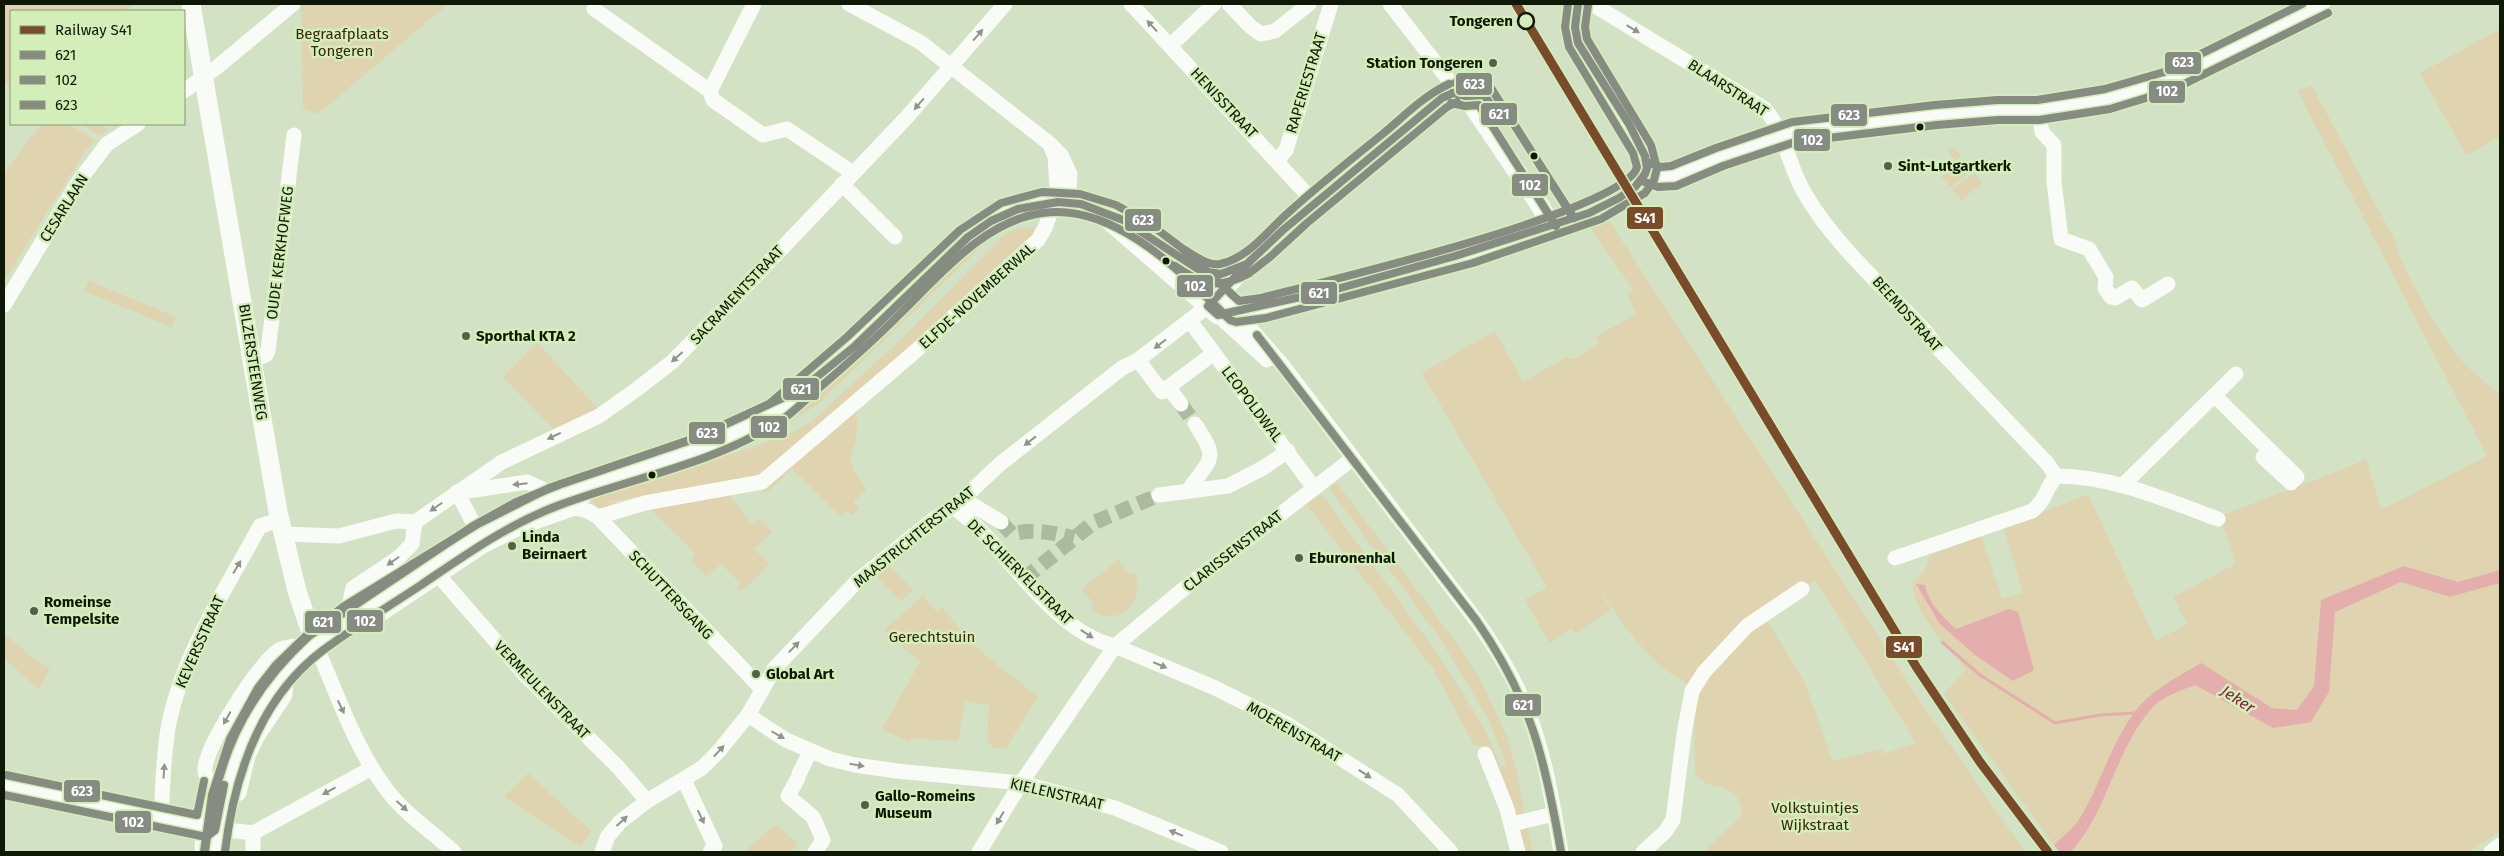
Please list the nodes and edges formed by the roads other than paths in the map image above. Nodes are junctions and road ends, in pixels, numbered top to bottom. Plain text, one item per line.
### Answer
1 (192, 4) edge
2 (293, 4) edge
3 (754, 4) edge
4 (848, 4) edge
5 (1006, 4) edge
6 (1131, 4) edge
7 (1214, 4) edge
8 (1229, 4) edge
9 (1309, 4) edge
10 (1331, 4) edge
11 (1390, 4) edge
12 (1578, 4) edge
13 (1592, 4) edge
14 (2324, 4) edge
15 (594, 9) dead end
16 (1170, 46) junction
17 (951, 67) junction
18 (204, 77) junction
19 (185, 90) edge
20 (710, 91) junction
21 (1453, 93) junction
22 (2038, 110) junction
23 (136, 125) edge
24 (294, 135) dead end
25 (1783, 136) junction
26 (1278, 160) junction
27 (847, 179) junction
28 (1642, 179) joint
29 (1058, 202) junction
30 (1316, 203) junction
31 (1095, 208) junction
32 (1597, 210) tunnel mouth
33 (1550, 225) junction
34 (895, 237) dead end
35 (1180, 258) junction
36 (1247, 264) junction
37 (2168, 284) dead end
38 (4, 305) edge
39 (1220, 307) junction
40 (1263, 308) junction
41 (1190, 321) junction
42 (1257, 335) junction
43 (1214, 353) junction
44 (253, 360) junction
45 (1138, 360) junction
46 (2236, 374) dead end
47 (1293, 382) junction
48 (1168, 387) junction
49 (800, 390) junction
50 (2215, 396) junction
51 (1181, 404) tunnel mouth
52 (1195, 424) tunnel mouth
53 (2270, 450) dead end
54 (1288, 452) junction
55 (1352, 459) junction
56 (2056, 476) junction
57 (595, 483) junction
58 (2123, 485) junction
59 (1314, 488) junction
60 (1189, 489) junction
61 (545, 490) junction
62 (457, 492) junction
63 (1159, 495) tunnel mouth
64 (958, 503) junction
65 (575, 508) junction
66 (598, 518) junction
67 (2218, 518) dead end
68 (415, 522) junction
69 (281, 527) junction
70 (477, 530) junction
71 (981, 531) junction
72 (1895, 558) dead end
73 (439, 576) junction
74 (1802, 589) dead end
75 (349, 606) junction
76 (332, 632) junction
77 (312, 639) junction
78 (1115, 646) junction
79 (762, 689) junction
80 (748, 715) junction
81 (810, 752) junction
82 (1484, 754) dead end
83 (372, 768) junction
84 (684, 780) junction
85 (1021, 783) junction
86 (4, 785) edge
87 (217, 798) junction
88 (647, 801) junction
89 (1554, 814) junction
90 (161, 818) junction
91 (1512, 824) junction
92 (253, 833) junction
93 (208, 843) edge
94 (2500, 845) edge
95 (819, 846) edge
96 (605, 850) edge
97 (253, 852) edge
98 (454, 852) edge
99 (710, 852) edge
100 (979, 852) edge
101 (1221, 852) edge
102 (1451, 852) edge
103 (1518, 852) edge
104 (1561, 852) edge
105 (1643, 852) edge
106 (2491, 852) edge

1 - 18 main road, BILZERSTEENWEG
2 - 18 street
3 - 20 street
4 - 17 street, ELFDE-NOVEMBERWAL
17 -> 5 street, SACRAMENTSTRAAT
16 -> 6 street, HENISSTRAAT
7 - 16 street
8 - 9 street
10 - 26 street, RAPERIESTRAAT
11 - 21 street
12 - 28 main road
13 -> 25 street, BLAARSTRAAT
14 - 22 street
15 - 20 street
16 - 26 street, HENISSTRAAT
17 -> 27 street, SACRAMENTSTRAAT
17 - 29 street, ELFDE-NOVEMBERWAL
18 - 19 street
18 - 44 main road, BILZERSTEENWEG
20 - 27 street
21 - 30 main road
21 - 33 main road
22 - 25 street
22 - 37 street
23 - 38 street, CESARLAAN
24 - 44 street, OUDE KERKHOFWEG
25 - 28 street
25 - 56 street, BEEMDSTRAAT
26 - 30 street, HENISSTRAAT
27 - 34 street
27 -> 62 street, SACRAMENTSTRAAT
29 - 31 main road
29 - 49 main road
29 - 66 street, ELFDE-NOVEMBERWAL
30 - 36 main road
31 - 35 main road
31 - 39 main road
32 - 33 main road
33 - 40 main road
35 - 36 main road
35 - 39 main road
36 - 39 main road
39 - 40 main road
39 - 41 street, MAASTRICHTERSTRAAT
39 - 42 street
39 - 47 street
40 - 42 street
41 - 43 street, LEOPOLDWAL
41 -> 45 street, MAASTRICHTERSTRAAT
42 - 47 street
43 - 48 street
43 - 54 street, LEOPOLDWAL
44 - 69 main road, BILZERSTEENWEG
45 - 48 street
45 -> 64 street, MAASTRICHTERSTRAAT
46 - 50 street
47 - 55 street
48 - 51 street
49 - 57 main road
49 - 61 main road
50 - 53 street
50 - 58 street
52 - 60 street
54 - 59 street, LEOPOLDWAL
54 - 60 street
55 - 59 street, CLARISSENSTRAAT
55 - 89 street
56 - 58 street
56 - 72 street
57 - 65 street
57 - 70 main road
58 - 67 street
59 - 78 street, CLARISSENSTRAAT
60 - 63 street
61 -> 62 street
61 - 70 main road
62 -> 68 street, SACRAMENTSTRAAT
62 - 70 street
64 - 71 street, DE SCHIERVELSTRAAT
64 - 71 street
79 -> 64 street, MAASTRICHTERSTRAAT
65 - 66 street, SCHUTTERSGANG
65 - 73 street
66 - 79 street, SCHUTTERSGANG
68 - 69 street
68 -> 75 street
69 - 77 main road, BILZERSTEENWEG
90 -> 69 street, KEVERSSTRAAT
70 - 75 main road
70 - 76 main road
71 -> 78 street, DE SCHIERVELSTRAAT
73 - 76 street
73 - 88 street, VERMEULENSTRAAT
74 - 105 street
75 - 77 main road
76 - 77 main road
77 -> 83 street
77 - 87 main road
77 -> 87 main road
78 - 85 street, CLARISSENSTRAAT
78 -> 102 street, MOERENSTRAAT
79 - 80 street, MAASTRICHTERSTRAAT
80 -> 81 street, KIELENSTRAAT
84 -> 80 street, MAASTRICHTERSTRAAT
81 -> 85 street, KIELENSTRAAT
81 - 95 street
82 - 91 street
83 -> 92 street
83 -> 98 street
84 - 88 street, MAASTRICHTERSTRAAT
84 -> 99 street
85 -> 100 street, CLARISSENSTRAAT
101 -> 85 street, KIELENSTRAAT
86 - 90 main road
87 - 93 main road
96 -> 88 street, MAASTRICHTERSTRAAT
89 - 91 street
89 - 104 street
90 - 93 main road
91 - 103 street
92 - 93 street
92 - 97 street
94 - 106 street

